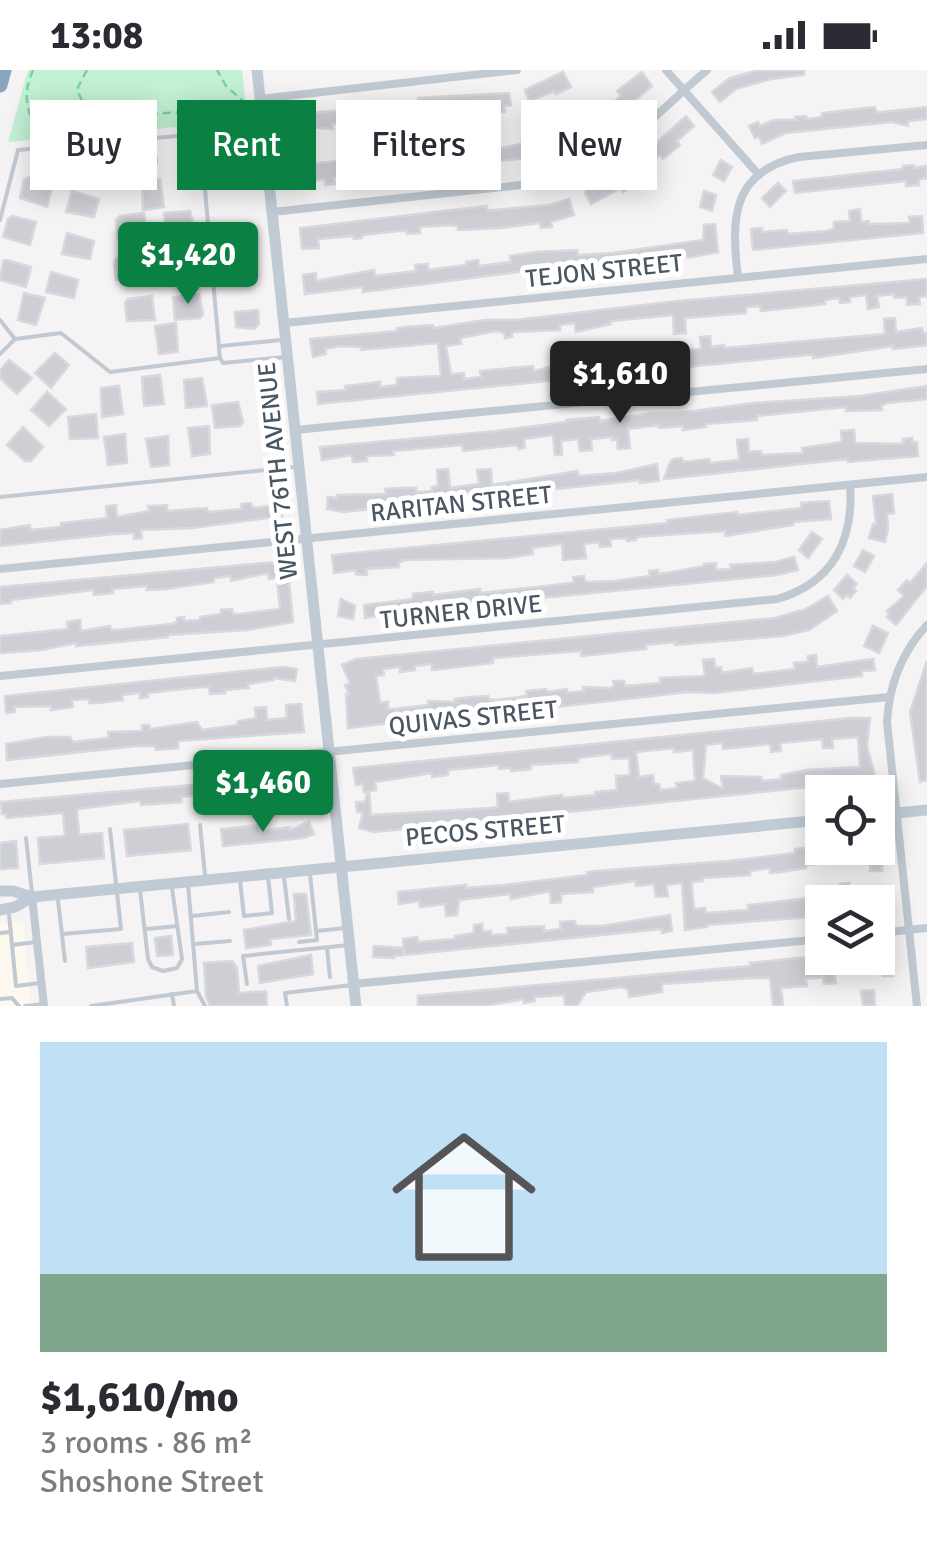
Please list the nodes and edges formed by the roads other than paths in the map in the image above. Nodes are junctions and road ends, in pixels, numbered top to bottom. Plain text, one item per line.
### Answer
1 (4, 70) edge
2 (258, 70) edge
3 (517, 70) edge
4 (666, 70) edge
5 (707, 70) edge
6 (0, 85) edge
7 (684, 90) junction
8 (260, 98) joint
9 (927, 145) edge
10 (30, 149) edge
11 (759, 174) junction
12 (205, 190) edge
13 (270, 190) edge
14 (272, 212) junction
15 (0, 220) edge
16 (927, 259) edge
17 (738, 276) junction
18 (0, 320) edge
19 (284, 323) junction
20 (15, 339) junction
21 (286, 340) junction
22 (219, 346) junction
23 (0, 354) edge
24 (288, 356) junction
25 (220, 358) junction
26 (927, 368) edge
27 (296, 430) junction
28 (299, 466) junction
29 (927, 478) edge
30 (850, 485) junction
31 (0, 497) edge
32 (306, 538) junction
33 (0, 569) edge
34 (927, 625) edge
35 (318, 646) junction
36 (0, 676) edge
37 (889, 697) junction
38 (328, 752) junction
39 (0, 784) edge
40 (334, 809) junction
41 (927, 810) edge
42 (296, 812) dead end
43 (896, 813) junction
44 (805, 822) edge
45 (200, 826) dead end
46 (110, 829) dead end
47 (26, 838) dead end
48 (341, 866) junction
49 (310, 870) junction
50 (283, 872) junction
51 (268, 874) junction
52 (239, 877) junction
53 (206, 880) junction
54 (188, 882) junction
55 (171, 884) junction
56 (140, 886) junction
57 (116, 889) junction
58 (0, 891) edge
59 (57, 895) junction
60 (32, 898) junction
61 (4, 910) edge
62 (230, 912) dead end
63 (192, 916) junction
64 (288, 918) dead end
65 (177, 926) junction
66 (347, 928) junction
67 (927, 928) edge
68 (144, 930) junction
69 (909, 930) junction
70 (316, 931) junction
71 (895, 931) edge
72 (11, 932) junction
73 (0, 933) edge
74 (62, 934) junction
75 (230, 941) dead end
76 (805, 941) edge
77 (37, 942) junction
78 (299, 942) dead end
79 (194, 944) junction
80 (12, 945) junction
81 (349, 945) junction
82 (326, 948) junction
83 (65, 960) dead end
84 (330, 977) dead end
85 (41, 983) junction
86 (247, 984) dead end
87 (353, 984) junction
88 (197, 991) junction
89 (172, 994) junction
90 (0, 999) edge
91 (104, 1004) edge
92 (44, 1005) edge
93 (22, 1006) edge
94 (91, 1006) edge
95 (174, 1006) edge
96 (205, 1006) edge
97 (286, 1006) edge
98 (356, 1006) edge
99 (917, 1006) edge

1 - 6 highway
2 - 8 street, WEST 76TH AVENUE
3 - 8 street
4 - 7 street
5 - 7 street
7 - 11 street
7 - 14 street
9 - 11 street
10 - 15 lane
11 - 17 street
12 - 22 lane
13 - 14 street, WEST 76TH AVENUE
14 - 19 street, WEST 76TH AVENUE
16 - 17 street, TEJON STREET
17 - 19 street, TEJON STREET
18 - 20 lane
19 - 21 street, WEST 76TH AVENUE
20 - 23 lane
20 - 25 lane
21 - 22 lane
21 - 24 street, WEST 76TH AVENUE
22 - 25 lane
24 - 25 lane
24 - 27 street, WEST 76TH AVENUE
26 - 27 street
27 - 28 street, WEST 76TH AVENUE
28 - 31 lane
28 - 32 street, WEST 76TH AVENUE
29 - 30 street, RARITAN STREET
30 - 32 street, RARITAN STREET
30 - 35 street, TURNER DRIVE
32 - 33 street, RARITAN STREET
32 - 35 street, WEST 76TH AVENUE
34 - 37 street
35 - 36 street, TURNER DRIVE
35 - 38 street, WEST 76TH AVENUE
37 - 38 street, QUIVAS STREET
37 - 43 street
38 - 39 street, QUIVAS STREET
38 - 40 street, WEST 76TH AVENUE
40 - 42 lane
40 - 48 street, WEST 76TH AVENUE
41 - 43 street
43 - 69 street
44 - 48 street, PECOS STREET
45 - 53 lane
46 - 57 lane
47 - 60 lane
48 - 49 street, PECOS STREET
48 - 66 street, WEST 76TH AVENUE
49 - 50 street, PECOS STREET
49 - 70 lane
50 - 51 street, PECOS STREET
50 - 64 lane
51 - 52 street, PECOS STREET
51 - 52 lane
52 - 53 street, PECOS STREET
53 - 54 street, PECOS STREET
54 - 55 street, PECOS STREET
54 - 63 lane
55 - 56 street, PECOS STREET
55 - 65 lane
56 - 57 street, PECOS STREET
56 - 68 lane
57 - 59 street, PECOS STREET
57 - 74 lane
58 - 60 street, PECOS STREET
59 - 60 street, PECOS STREET
59 - 74 lane
60 - 61 street, PECOS STREET
60 - 77 street
61 - 72 lane
62 - 63 lane
63 - 79 lane
65 - 68 lane
65 - 68 lane
66 - 70 lane
66 - 81 street, WEST 76TH AVENUE
67 - 69 street
69 - 71 street
69 - 99 street
70 - 78 lane
72 - 73 lane
72 - 80 lane
74 - 83 lane
75 - 79 lane
76 - 87 street
77 - 80 lane
77 - 85 street
79 - 88 lane
80 - 85 lane
81 - 82 lane
81 - 87 street, WEST 76TH AVENUE
82 - 84 lane
82 - 86 lane
85 - 92 street
87 - 97 lane
87 - 98 street, WEST 76TH AVENUE
88 - 89 lane
88 - 96 lane
89 - 91 lane
89 - 95 lane
90 - 93 lane
91 - 94 lane
92 - 93 lane

